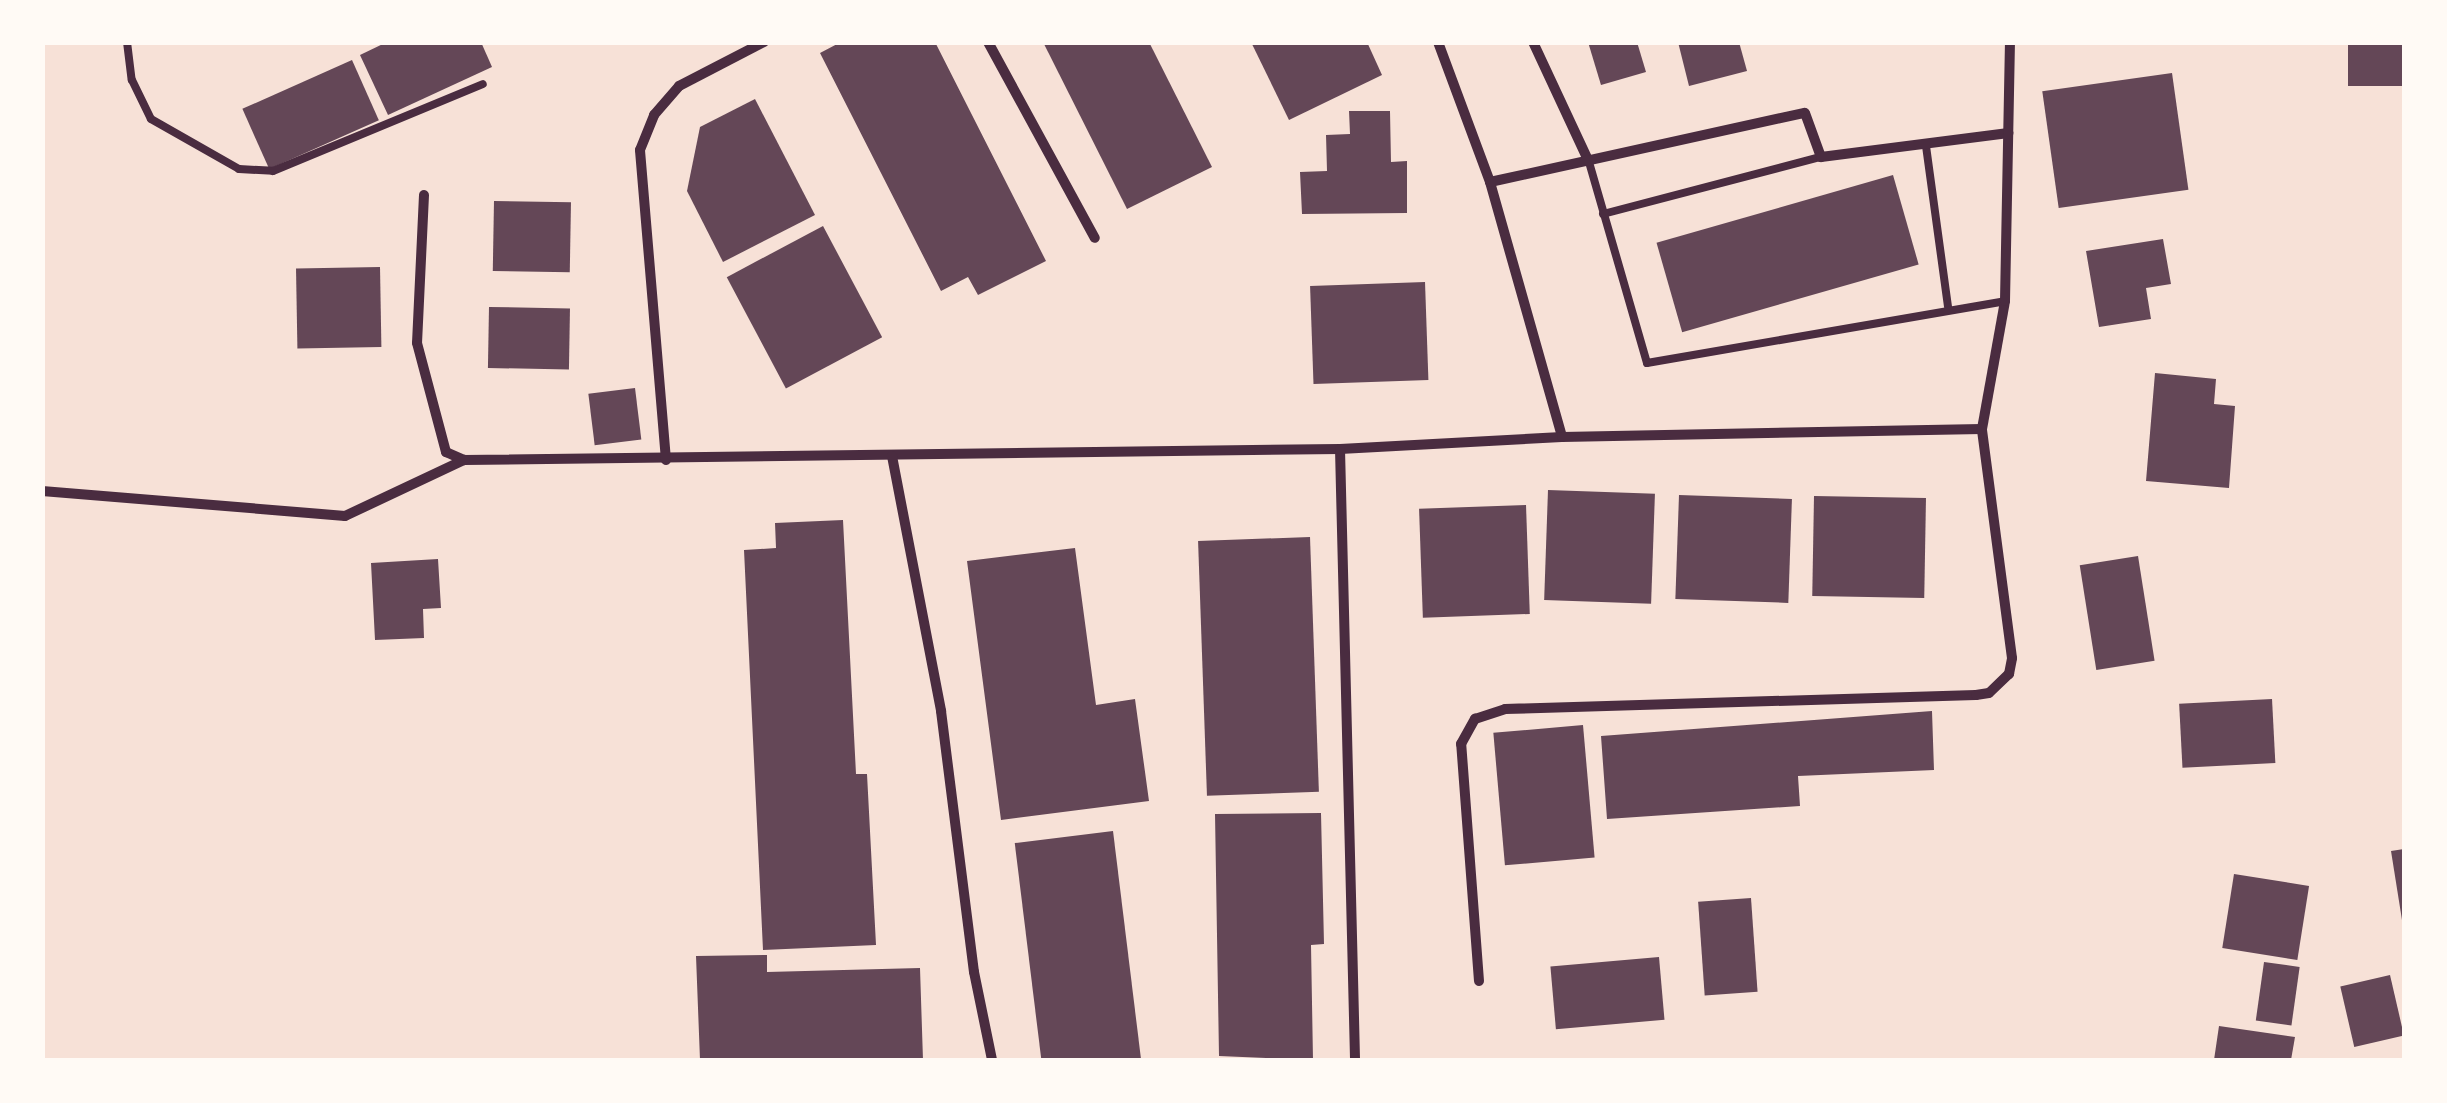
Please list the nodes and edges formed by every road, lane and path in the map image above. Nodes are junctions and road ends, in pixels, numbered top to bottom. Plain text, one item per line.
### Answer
1 (127, 42) edge
2 (764, 42) edge
3 (988, 42) edge
4 (1438, 42) edge
5 (1533, 42) edge
6 (2010, 42) edge
7 (483, 84) dead end
8 (2008, 133) junction
9 (1926, 146) junction
10 (1821, 157) junction
11 (1588, 162) junction
12 (1490, 182) junction
13 (424, 195) dead end
14 (1604, 214) junction
15 (1095, 238) dead end
16 (2004, 300) junction
17 (1948, 306) junction
18 (1982, 429) junction
19 (1562, 437) junction
20 (1340, 448) junction
21 (892, 456) junction
22 (464, 460) junction
23 (666, 460) junction
24 (42, 491) edge
25 (1478, 981) dead end
26 (992, 1060) edge
27 (1355, 1060) edge

1 - 7 lane
2 - 23 street
3 - 15 street
4 - 12 street
5 - 11 street
6 - 8 street
8 - 9 street
8 - 16 street
9 - 10 street
9 - 17 lane
10 - 11 street
10 - 14 lane
11 - 12 street
11 - 14 lane
12 - 19 street
13 - 22 street
14 - 17 lane
16 - 17 lane
16 - 18 street
18 - 19 street
18 - 25 street
19 - 20 street
20 - 21 street
20 - 27 street
21 - 23 street
21 - 26 street
22 - 23 street
22 - 24 street

